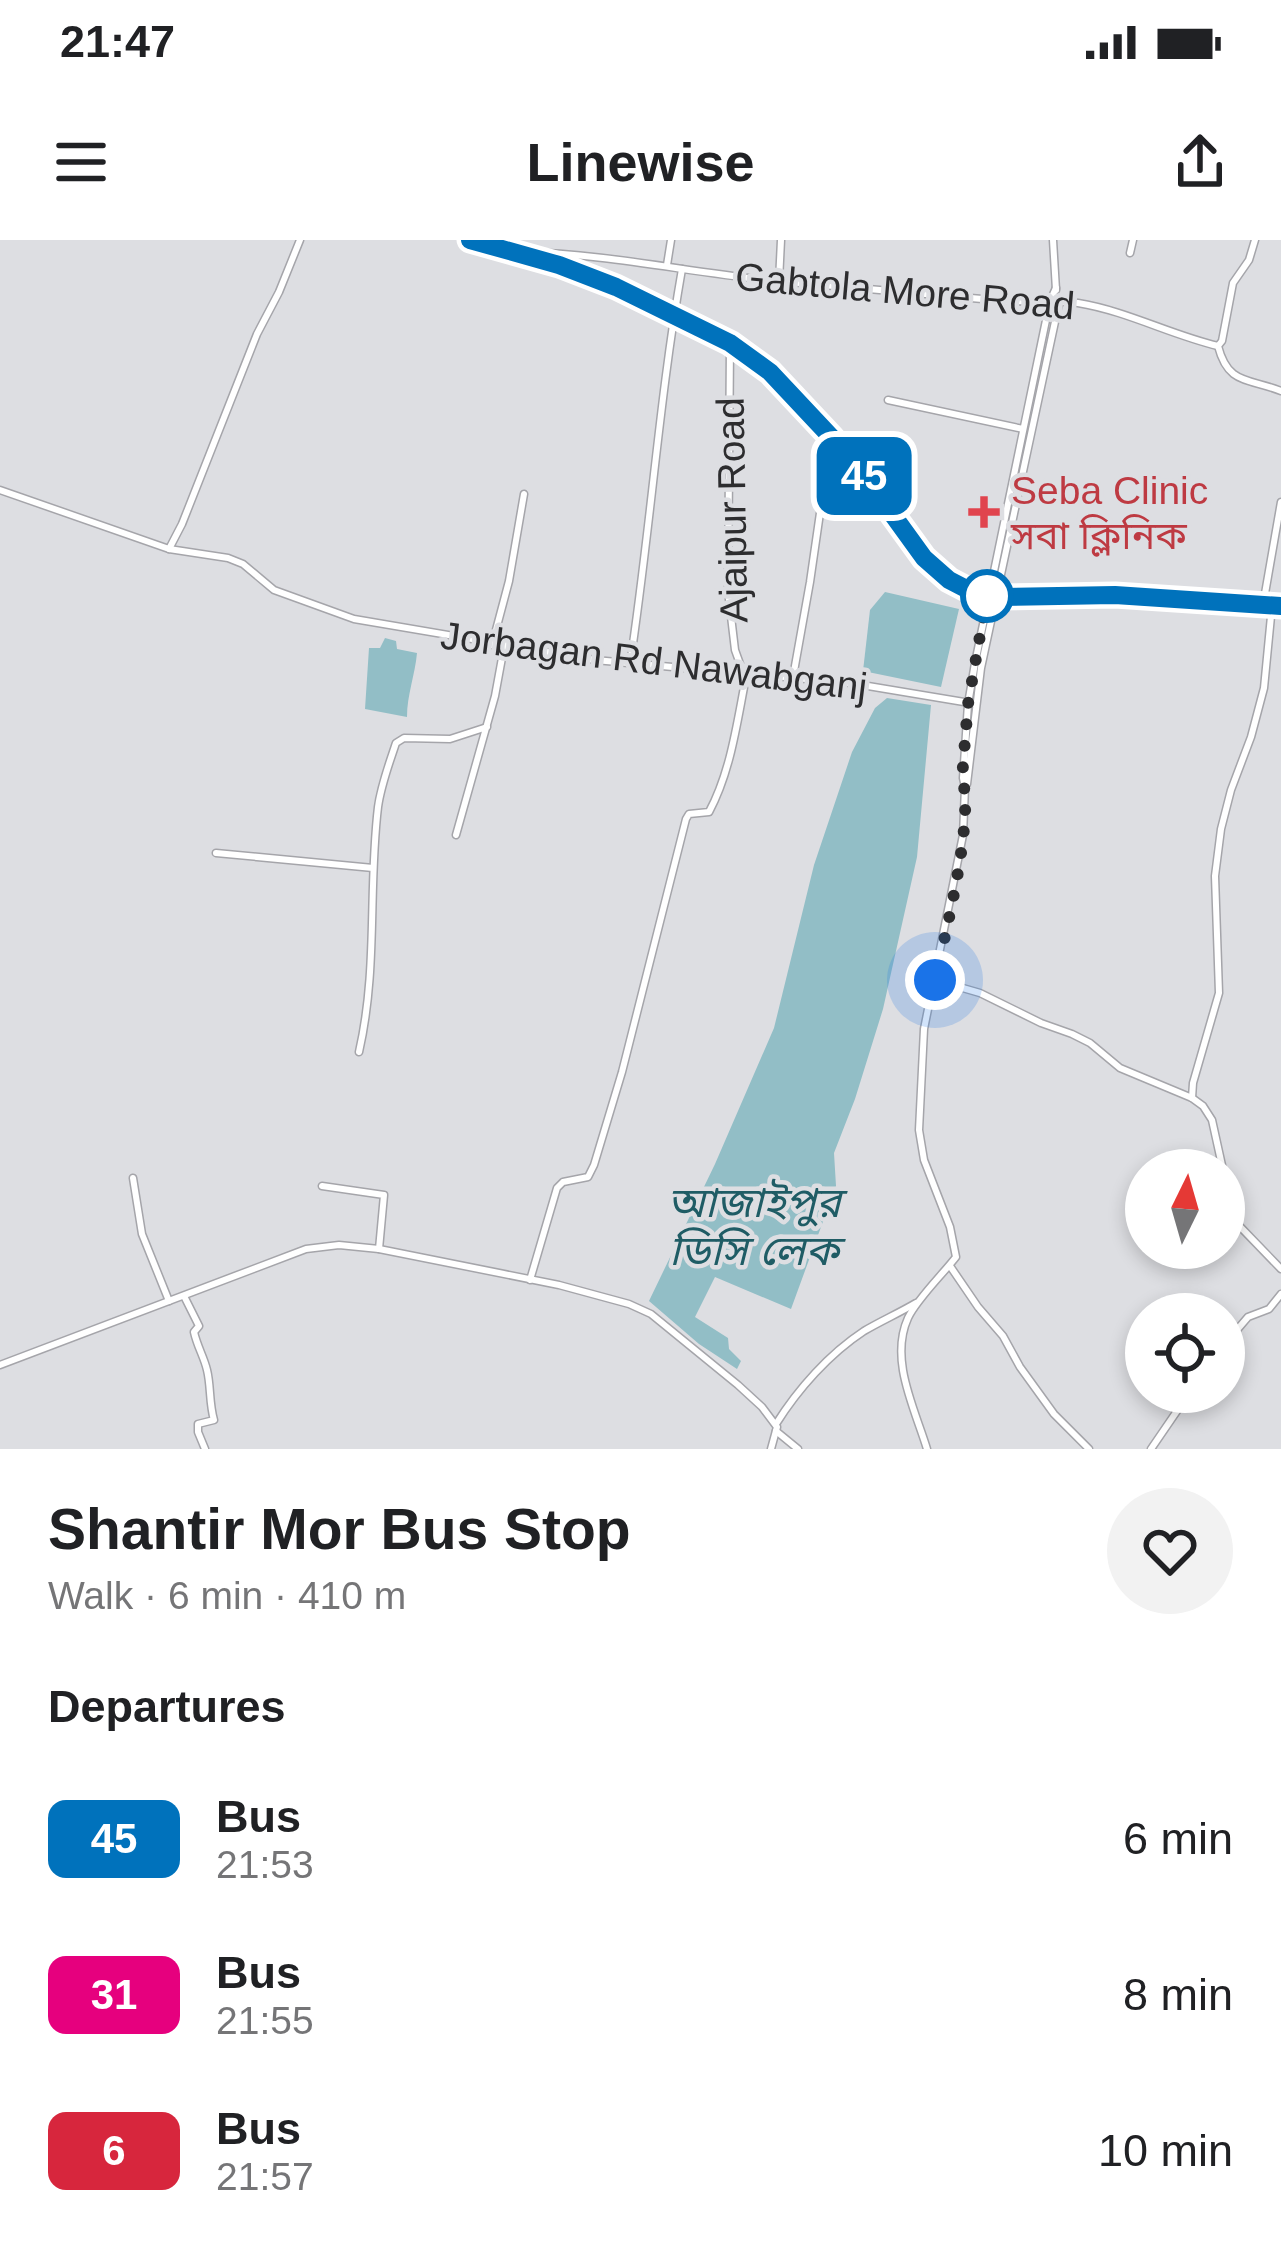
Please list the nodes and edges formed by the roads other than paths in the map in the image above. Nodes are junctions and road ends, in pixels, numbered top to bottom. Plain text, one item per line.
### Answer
1 (300, 240) edge
2 (470, 240) edge
3 (566, 240) edge
4 (671, 240) edge
5 (781, 240) edge
6 (1052, 240) edge
7 (1133, 240) edge
8 (1255, 240) edge
9 (516, 253) junction
10 (557, 253) junction
11 (1130, 253) dead end
12 (667, 266) junction
13 (682, 269) junction
14 (779, 280) junction
15 (1054, 301) junction
16 (674, 314) junction
17 (730, 343) junction
18 (1218, 346) junction
19 (1281, 391) edge
20 (888, 400) dead end
21 (1029, 429) junction
22 (831, 437) junction
23 (0, 490) edge
24 (524, 494) dead end
25 (1281, 502) edge
26 (169, 549) junction
27 (992, 597) junction
28 (1272, 606) edge
29 (492, 645) junction
30 (504, 647) junction
31 (630, 664) junction
32 (745, 675) junction
33 (793, 678) junction
34 (972, 704) junction
35 (487, 727) junction
36 (456, 835) dead end
37 (216, 853) dead end
38 (373, 868) junction
39 (935, 980) junction
40 (359, 1052) dead end
41 (1192, 1098) junction
42 (1218, 1149) edge
43 (133, 1178) dead end
44 (322, 1186) dead end
45 (1245, 1232) edge
46 (379, 1250) junction
47 (950, 1266) junction
48 (1281, 1269) edge
49 (530, 1280) junction
50 (1281, 1294) edge
51 (184, 1295) junction
52 (923, 1299) junction
53 (169, 1301) junction
54 (1245, 1320) edge
55 (0, 1365) edge
56 (1175, 1413) edge
57 (776, 1428) junction
58 (205, 1449) edge
59 (771, 1449) edge
60 (798, 1449) edge
61 (927, 1449) edge
62 (1089, 1449) edge
63 (1150, 1449) edge

1 - 26 street
2 - 9 highway
3 - 10 street
4 - 12 street
5 - 14 street
6 - 15 street
7 - 11 street
8 - 18 street
9 - 10 street, Gabtola More Road
9 - 16 highway
10 - 12 street, Gabtola More Road
12 - 13 street, Gabtola More Road
13 - 14 street, Gabtola More Road
13 - 16 street
14 - 15 street, Gabtola More Road
15 - 18 street, Gabtola More Road
15 - 21 street
16 - 17 highway
16 - 31 street
17 - 22 highway
17 - 32 street, Ajaipur Road
18 - 19 street
20 - 21 street
21 - 27 street
22 - 27 highway
22 - 33 street
23 - 26 street, Jorbagan Rd Nawabganj
24 - 29 street
25 - 28 street
26 - 29 street, Jorbagan Rd Nawabganj
27 - 28 highway
27 - 34 street
28 - 41 street
29 - 30 street, Jorbagan Rd Nawabganj
30 - 31 street, Jorbagan Rd Nawabganj
30 - 35 street
31 - 32 street, Jorbagan Rd Nawabganj
32 - 33 street, Jorbagan Rd Nawabganj
32 - 49 street
33 - 34 street, Jorbagan Rd Nawabganj
34 - 39 street
35 - 36 street
35 - 38 street
37 - 38 street
38 - 40 street
39 - 41 street
39 - 47 street
41 - 42 street
43 - 53 street
44 - 46 street
45 - 48 street
46 - 49 street
46 - 51 street
47 - 52 street
47 - 62 street
49 - 57 street
50 - 54 street
51 - 53 street
51 - 58 street
52 - 57 street
52 - 61 street
53 - 55 street
56 - 63 street
57 - 59 street
57 - 60 street

